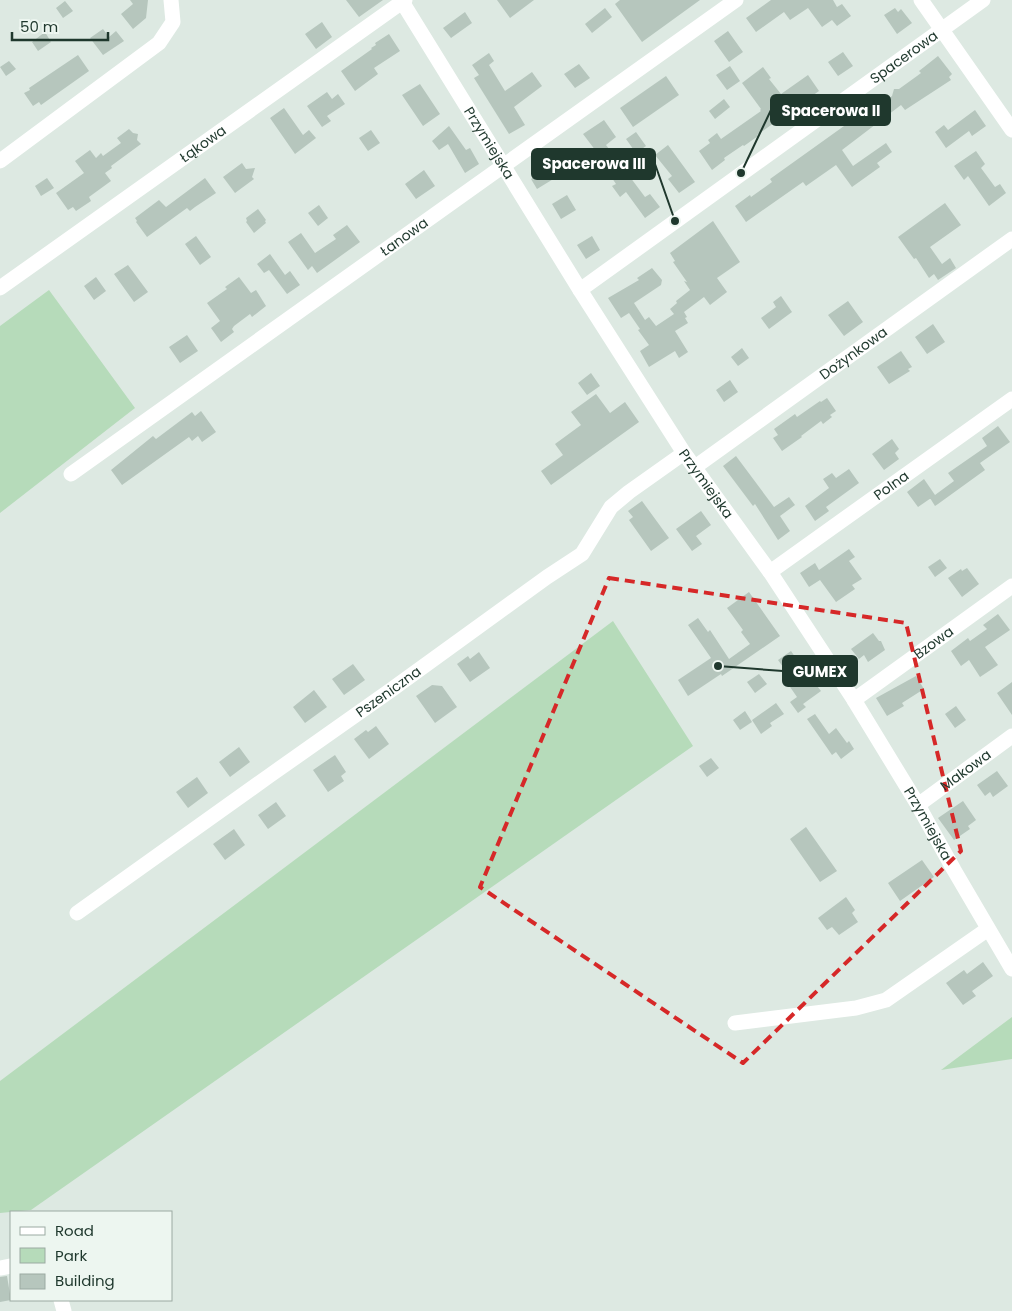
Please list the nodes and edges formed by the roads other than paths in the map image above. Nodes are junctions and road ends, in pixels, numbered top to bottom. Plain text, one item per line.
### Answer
1 (171, 0) edge
2 (736, 0) edge
3 (921, 0) edge
4 (983, 0) edge
5 (403, 1) edge
6 (942, 30) junction
7 (1012, 130) edge
8 (0, 161) edge
9 (503, 164) junction
10 (1012, 239) edge
11 (0, 288) edge
12 (580, 290) junction
13 (1012, 399) edge
14 (684, 454) junction
15 (695, 468) junction
16 (71, 474) dead end
17 (770, 572) junction
18 (1012, 586) edge
19 (854, 700) junction
20 (1012, 736) edge
21 (918, 805) junction
22 (77, 913) dead end
23 (988, 929) junction
24 (1012, 969) edge
25 (736, 1023) dead end

1 - 8 street
2 - 9 street, Łanowa
3 - 6 street
4 - 6 street, Spacerowa
5 - 9 street, Przymiejska
5 - 11 street, Łąkowa
6 - 7 street
6 - 12 street, Spacerowa
9 - 12 street, Przymiejska
9 - 16 street, Łanowa
10 - 15 street, Dożynkowa
12 - 14 street, Przymiejska
13 - 17 street, Polna
14 - 15 street, Przymiejska
14 - 22 street, Pszeniczna
15 - 17 street, Przymiejska
17 - 19 street, Przymiejska
18 - 19 street, Bzowa
19 - 21 street, Przymiejska
20 - 21 street, Makowa
21 - 23 street, Przymiejska
23 - 24 street, Przymiejska
23 - 25 street

